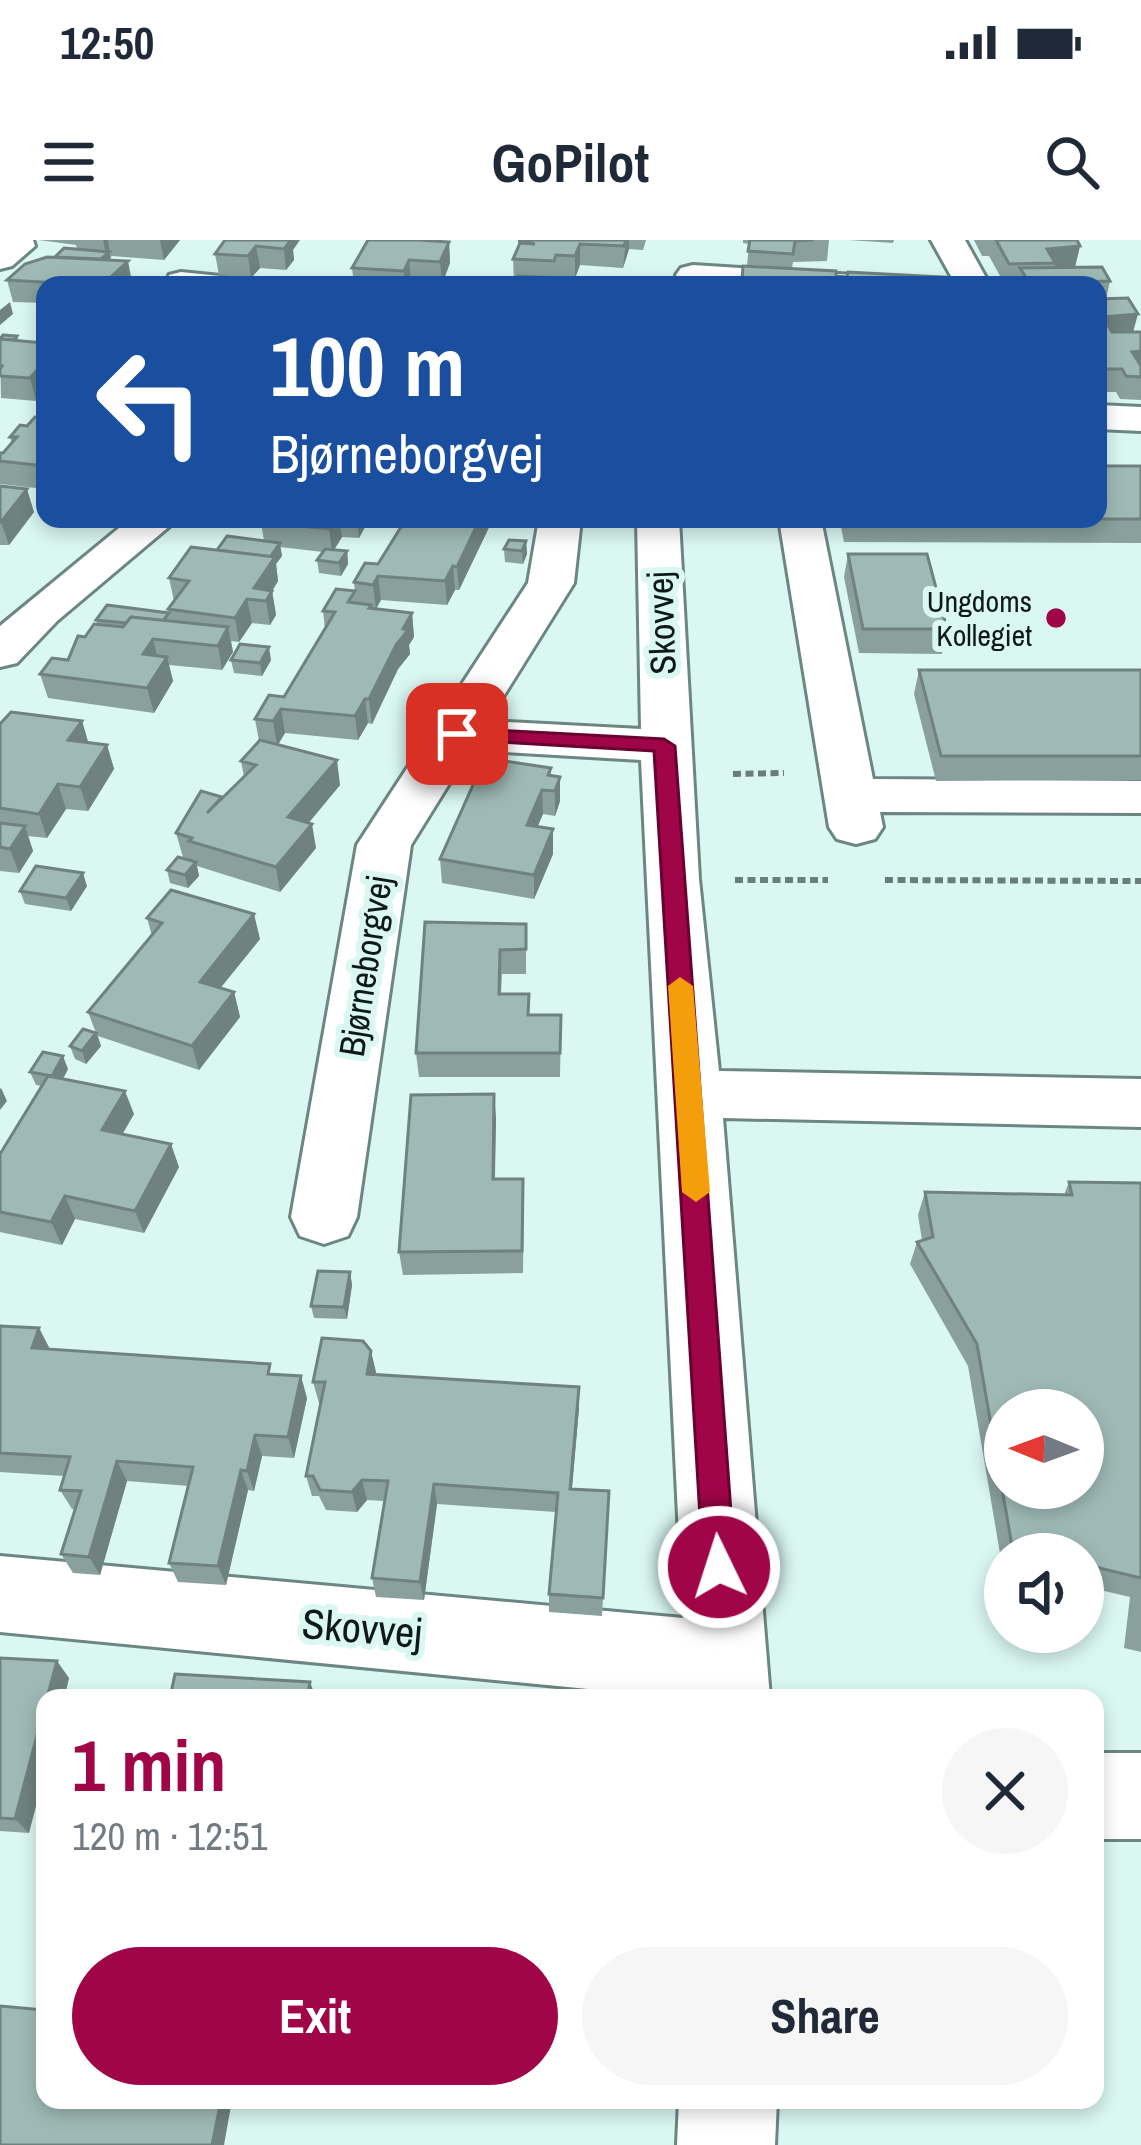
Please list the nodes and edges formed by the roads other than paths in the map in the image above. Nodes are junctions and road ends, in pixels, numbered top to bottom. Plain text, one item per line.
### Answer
1 (16, 240) edge
2 (948, 240) edge
3 (0, 259) edge
4 (695, 266) edge
5 (779, 276) edge
6 (968, 276) edge
7 (1107, 417) edge
8 (1141, 419) edge
9 (143, 528) edge
10 (559, 528) edge
11 (658, 528) edge
12 (802, 528) edge
13 (21, 609) edge
14 (0, 653) edge
15 (457, 734) junction
16 (665, 760) junction
17 (1141, 797) edge
18 (690, 1094) junction
19 (1141, 1103) edge
20 (324, 1217) dead end
21 (0, 1594) edge
22 (726, 1680) edge
23 (1104, 1796) edge
24 (1141, 1796) edge
25 (728, 2109) edge
26 (726, 2145) edge

1 - 3 street
2 - 6 street
4 - 5 street
7 - 8 street
9 - 13 street
10 - 15 street, Bjørneborgvej
11 - 16 street, Skovvej
12 - 17 street
13 - 14 street
15 - 16 street
15 - 20 street, Bjørneborgvej
16 - 18 street, Skovvej
18 - 19 street
18 - 22 street, Skovvej
21 - 22 street, Skovvej
23 - 24 street
25 - 26 street

